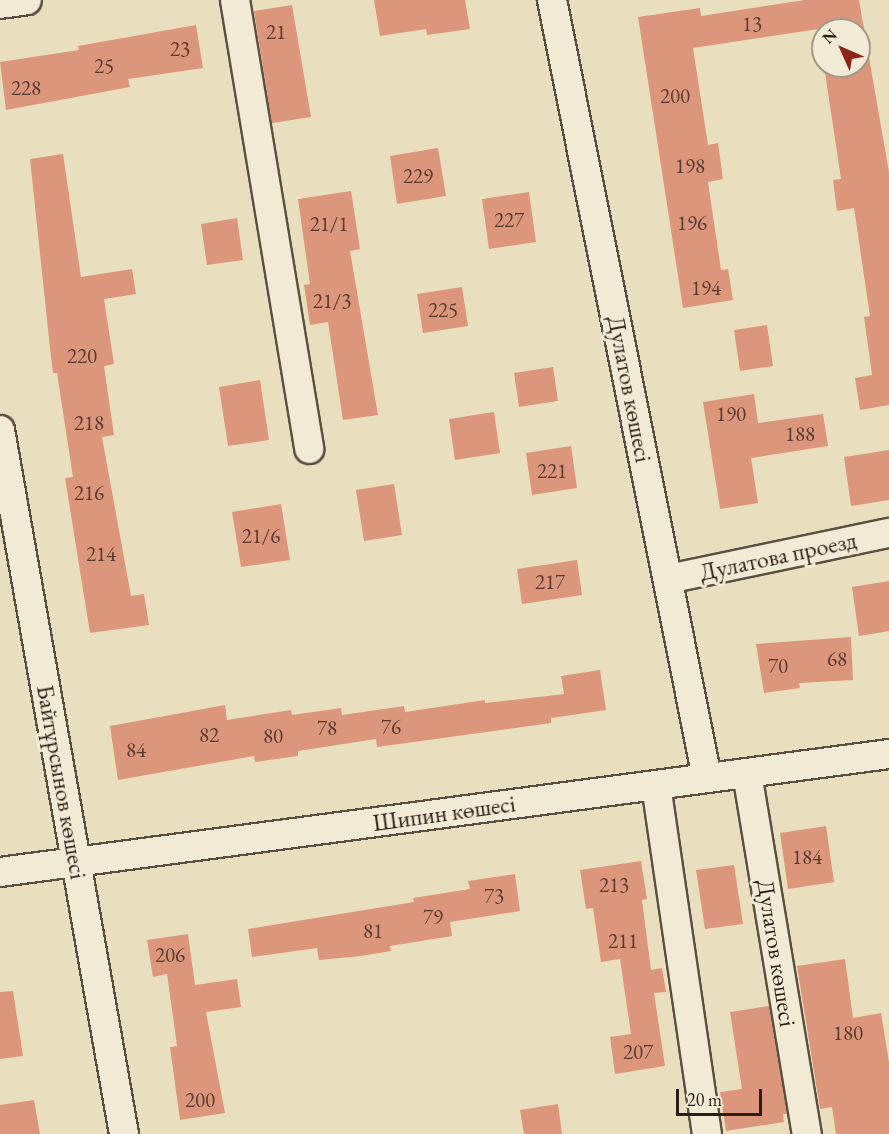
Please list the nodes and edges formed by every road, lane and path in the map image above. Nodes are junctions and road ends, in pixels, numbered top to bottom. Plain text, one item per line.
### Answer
1 (27, 0) edge
2 (236, 0) edge
3 (552, 0) edge
4 (0, 4) edge
5 (0, 430) edge
6 (309, 449) dead end
7 (889, 533) edge
8 (668, 579) junction
9 (889, 754) edge
10 (747, 773) junction
11 (707, 778) junction
12 (656, 785) junction
13 (76, 862) junction
14 (0, 872) edge
15 (124, 1134) edge
16 (707, 1134) edge
17 (807, 1134) edge

1 - 4 street
2 - 6 street
3 - 8 street, Дулатов көшесі
5 - 13 street, Байтұрсынов көшесі
7 - 8 street, Дулатова проезд
8 - 11 street, Дулатов көшесі
9 - 10 street, Шипин көшесі
10 - 11 street, Шипин көшесі
10 - 17 street, Дулатов көшесі
11 - 12 street, Шипин көшесі
12 - 13 street, Шипин көшесі
12 - 16 street
13 - 14 street, Шипин көшесі
13 - 15 street, Байтұрсынов көшесі

